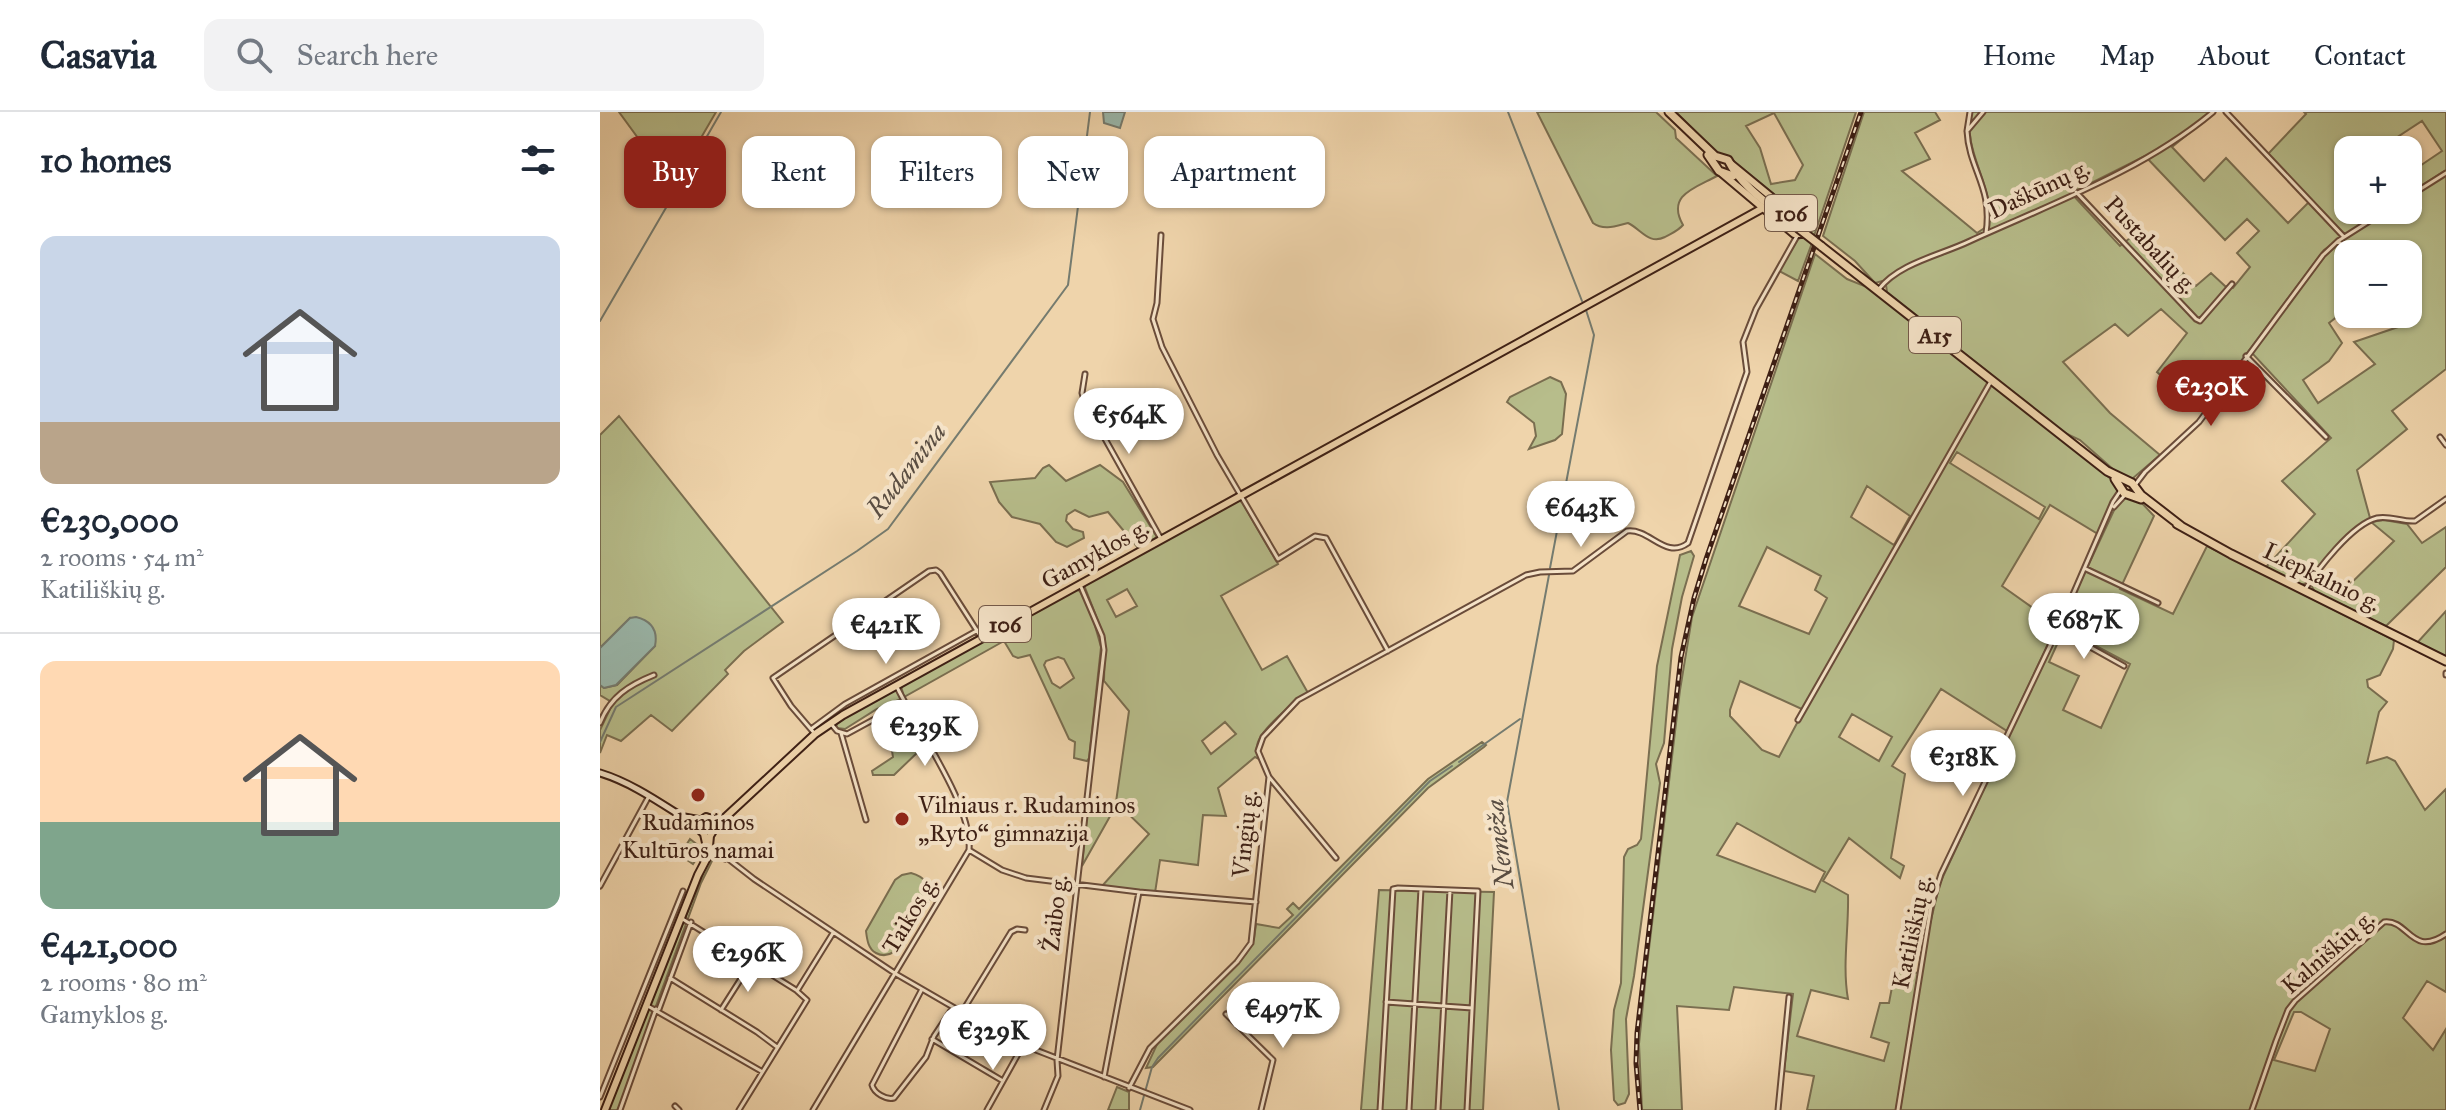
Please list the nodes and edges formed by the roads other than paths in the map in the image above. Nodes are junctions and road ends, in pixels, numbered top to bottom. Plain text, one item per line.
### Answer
1 (1667, 112) edge
2 (1970, 112) edge
3 (1983, 112) edge
4 (2213, 112) edge
5 (2226, 112) edge
6 (1967, 131) junction
7 (1724, 167) junction
8 (2446, 173) edge
9 (2422, 188) edge
10 (2076, 192) junction
11 (1763, 208) junction
12 (2365, 224) edge
13 (1798, 232) junction
14 (1986, 233) junction
15 (1161, 235) dead end
16 (2345, 237) junction
17 (2340, 240) edge
18 (2334, 245) edge
19 (2232, 284) dead end
20 (1878, 290) junction
21 (2246, 356) junction
22 (1085, 374) dead end
23 (1993, 381) junction
24 (2326, 437) dead end
25 (2440, 437) dead end
26 (2446, 445) edge
27 (2129, 488) junction
28 (1239, 495) junction
29 (2446, 499) edge
30 (1161, 539) junction
31 (2085, 569) junction
32 (1079, 583) junction
33 (2304, 591) junction
34 (2158, 603) dead end
35 (2058, 629) junction
36 (979, 634) junction
37 (1388, 651) junction
38 (2446, 661) edge
39 (2124, 666) dead end
40 (654, 675) dead end
41 (896, 685) junction
42 (904, 703) junction
43 (1798, 720) dead end
44 (600, 723) edge
45 (830, 723) junction
46 (813, 732) junction
47 (841, 733) junction
48 (600, 773) edge
49 (1269, 777) junction
50 (649, 796) junction
51 (866, 820) dead end
52 (715, 823) junction
53 (700, 824) junction
54 (708, 834) junction
55 (708, 850) junction
56 (969, 850) junction
57 (1336, 858) dead end
58 (1077, 885) junction
59 (600, 886) edge
60 (1421, 889) junction
61 (1450, 889) junction
62 (683, 891) dead end
63 (1139, 892) junction
64 (1256, 902) junction
65 (681, 918) junction
66 (691, 922) junction
67 (1025, 930) dead end
68 (833, 933) junction
69 (2444, 935) edge
70 (661, 942) junction
71 (670, 945) junction
72 (752, 962) junction
73 (896, 974) junction
74 (670, 978) junction
75 (922, 989) junction
76 (797, 991) junction
77 (1789, 997) dead end
78 (1386, 1002) junction
79 (1414, 1004) junction
80 (646, 1005) junction
81 (1443, 1006) junction
82 (953, 1007) junction
83 (1472, 1008) junction
84 (657, 1010) junction
85 (721, 1010) junction
86 (962, 1013) junction
87 (1226, 1014) dead end
88 (932, 1039) junction
89 (777, 1047) junction
90 (1022, 1047) junction
91 (1057, 1060) junction
92 (762, 1072) junction
93 (1104, 1079) junction
94 (1003, 1081) junction
95 (1129, 1088) junction
96 (600, 1097) edge
97 (675, 1106) dead end
98 (605, 1110) edge
99 (620, 1110) edge
100 (679, 1110) edge
101 (739, 1110) edge
102 (813, 1110) edge
103 (987, 1110) edge
104 (1044, 1110) edge
105 (1190, 1110) edge
106 (1261, 1110) edge
107 (1380, 1110) edge
108 (1409, 1110) edge
109 (1438, 1110) edge
110 (1467, 1110) edge
111 (1778, 1110) edge
112 (1898, 1110) edge
113 (2252, 1110) edge

1 - 7 highway, A15
2 - 6 street
3 - 6 street
4 - 10 street, Daškūnų g.
5 - 16 street
6 - 14 street
7 - 11 main road, 106
7 - 13 highway, A15
7 - 13 main road, 106
8 - 9 street
10 - 14 street, Daškūnų g.
10 - 19 street, Pustabalių g.
11 - 13 main road, 106
11 - 28 main road, 106
12 - 16 street, Katiliškių g.
13 - 20 highway, A15, bridge
13 - 37 street
14 - 20 street, Daškūnų g.
15 - 28 street
16 - 17 street, Katiliškių g.
18 - 21 street, Katiliškių g.
20 - 23 highway, A15
21 - 24 street
21 - 27 street, Katiliškių g.
22 - 30 street
23 - 27 highway, Liepkalnio g. / A15
23 - 43 street
25 - 26 street
27 - 31 street, Katiliškių g.
27 - 33 highway, Liepkalnio g. / A15
28 - 30 main road, Gamyklos g. / 106
28 - 37 street
29 - 33 street
30 - 32 main road, Gamyklos g. / 106
31 - 34 street
31 - 35 street, Katiliškių g.
32 - 36 main road, Gamyklos g. / 106
32 - 58 street, Žaibo g.
33 - 38 highway, Liepkalnio g. / A15
35 - 39 street
35 - 112 street, Katiliškių g.
36 - 41 main road, Gamyklos g. / 106
36 - 46 street
36 - 46 street
37 - 49 street
40 - 44 street
41 - 42 street
41 - 45 main road, Gamyklos g. / 106
42 - 47 street
42 - 56 street
45 - 46 main road, Gamyklos g. / 106
45 - 47 street
46 - 52 main road, Gamyklos g. / 106
47 - 51 street
48 - 50 main road
49 - 57 street, Vingių g.
49 - 64 street, Vingių g.
50 - 53 main road
50 - 59 street
52 - 53 main road
52 - 54 main road, 106
53 - 54 main road
54 - 55 main road
55 - 65 main road
55 - 68 street
56 - 58 street
56 - 73 street, Taikos g.
58 - 63 street
58 - 91 street, Žaibo g.
60 - 61 street
60 - 78 street
60 - 79 street
61 - 81 street
61 - 83 street
62 - 70 street
63 - 64 street
63 - 93 street
64 - 95 street, Vingių g.
65 - 66 street
65 - 71 main road
66 - 72 street
66 - 74 street
67 - 86 street
68 - 73 street
68 - 76 street
69 - 113 street, Kalniškių g.
70 - 71 street
70 - 96 street
71 - 80 main road
72 - 76 street
72 - 85 street
73 - 75 street
73 - 102 street, Taikos g.
74 - 84 street
74 - 85 street
75 - 82 street
75 - 88 street
76 - 89 street
77 - 111 street
78 - 79 street
78 - 107 street
79 - 81 street
79 - 108 street
80 - 84 street
80 - 98 main road
81 - 83 street
81 - 109 street
82 - 86 street
82 - 88 street
83 - 110 street
84 - 92 street
84 - 99 street
85 - 89 street
86 - 90 street
87 - 106 street
88 - 94 street
89 - 92 street
90 - 91 street
90 - 94 street
91 - 93 street
91 - 104 street, Žaibo g.
92 - 101 street
93 - 95 street
94 - 103 street
95 - 105 street
97 - 100 street

